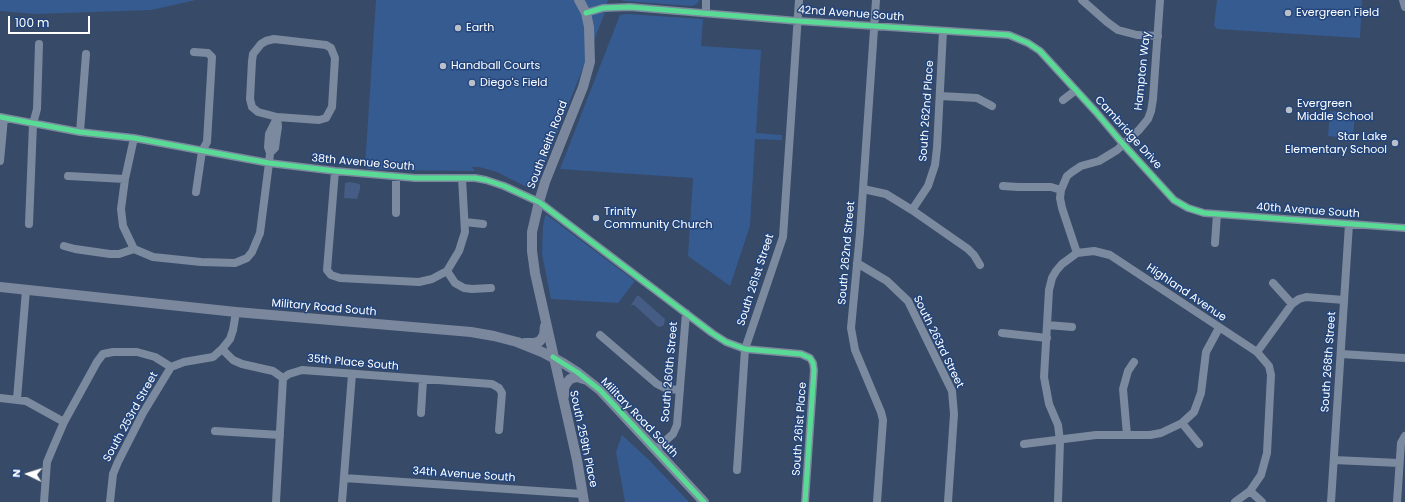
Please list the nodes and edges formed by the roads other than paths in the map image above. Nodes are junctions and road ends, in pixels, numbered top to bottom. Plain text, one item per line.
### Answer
1 (579, 0) edge
2 (706, 0) edge
3 (799, 0) edge
4 (876, 0) edge
5 (1082, 0) edge
6 (1160, 0) edge
7 (1403, 0) edge
8 (1405, 7) edge
9 (586, 13) junction
10 (706, 13) junction
11 (798, 21) junction
12 (874, 26) junction
13 (943, 31) junction
14 (1158, 36) junction
15 (39, 44) dead end
16 (1040, 51) joint
17 (194, 52) dead end
18 (86, 54) dead end
19 (1076, 90) junction
20 (940, 96) junction
21 (1063, 100) dead end
22 (992, 106) dead end
23 (277, 117) junction
24 (2, 118) edge
25 (33, 124) junction
26 (80, 132) junction
27 (134, 138) junction
28 (1123, 144) junction
29 (202, 152) junction
30 (0, 161) edge
31 (269, 163) junction
32 (335, 172) junction
33 (68, 176) dead end
34 (396, 177) junction
35 (462, 178) junction
36 (125, 179) junction
37 (1002, 186) dead end
38 (863, 188) junction
39 (1061, 190) junction
40 (196, 192) dead end
41 (539, 202) junction
42 (912, 210) junction
43 (396, 213) dead end
44 (1214, 214) junction
45 (465, 222) junction
46 (28, 224) dead end
47 (483, 224) dead end
48 (1349, 224) junction
49 (1405, 228) edge
50 (1215, 242) dead end
51 (64, 246) dead end
52 (134, 248) junction
53 (1077, 253) junction
54 (857, 263) junction
55 (980, 265) dead end
56 (447, 271) junction
57 (1274, 283) dead end
58 (0, 287) edge
59 (491, 288) dead end
60 (26, 290) junction
61 (1344, 300) junction
62 (1292, 304) junction
63 (236, 312) junction
64 (686, 313) junction
65 (545, 318) junction
66 (1048, 325) junction
67 (1072, 327) dead end
68 (1219, 328) junction
69 (1002, 333) dead end
70 (600, 335) dead end
71 (1047, 338) junction
72 (517, 342) junction
73 (745, 349) junction
74 (222, 350) junction
75 (1257, 352) junction
76 (1341, 354) junction
77 (553, 357) junction
78 (810, 358) joint
79 (1405, 358) edge
80 (1134, 362) dead end
81 (171, 367) junction
82 (352, 374) junction
83 (283, 378) junction
84 (423, 380) junction
85 (588, 380) junction
86 (680, 390) junction
87 (0, 398) edge
88 (16, 399) junction
89 (421, 413) dead end
90 (566, 413) junction
91 (64, 422) junction
92 (1182, 423) junction
93 (500, 430) dead end
94 (215, 431) dead end
95 (280, 435) junction
96 (1127, 435) junction
97 (1403, 440) edge
98 (1060, 441) junction
99 (1024, 444) dead end
100 (1199, 444) dead end
101 (656, 449) junction
102 (1334, 460) junction
103 (1399, 462) junction
104 (737, 470) dead end
105 (344, 478) junction
106 (1250, 491) junction
107 (583, 498) edge
108 (44, 502) edge
109 (110, 502) edge
110 (276, 502) edge
111 (342, 502) edge
112 (704, 502) edge
113 (805, 502) edge
114 (877, 502) edge
115 (948, 502) edge
116 (1058, 502) edge
117 (1235, 502) edge
118 (1262, 502) edge
119 (1332, 502) edge
120 (1397, 502) edge

1 - 9 main road
2 - 10 street
3 - 11 street, South 261st Street
4 - 12 street, South 262nd Street
5 - 14 street
6 - 14 street, Hampton Way
7 - 8 street
9 - 10 street, 42nd Avenue South
9 - 41 main road, South Reith Road
10 - 11 street, 42nd Avenue South
11 - 12 street, 42nd Avenue South
11 - 73 street, South 261st Street
12 - 13 street, 42nd Avenue South
12 - 38 street, South 262nd Street
13 - 16 street, 42nd Avenue South
13 - 20 street, South 262nd Place
14 - 28 street, Hampton Way
15 - 25 street
16 - 19 street, Cambridge Drive
17 - 29 street
18 - 26 street
19 - 21 street
19 - 28 street, Cambridge Drive
20 - 22 street
20 - 42 street, South 262nd Place
23 - 23 street
23 - 31 street
24 - 25 street, 38th Avenue South
24 - 30 street
25 - 26 street, 38th Avenue South
25 - 46 street
26 - 27 street, 38th Avenue South
27 - 29 street, 38th Avenue South
27 - 36 street
28 - 39 street, Hampton Way
28 - 44 street, Cambridge Drive
29 - 31 street, 38th Avenue South
29 - 40 street
31 - 32 street, 38th Avenue South
31 - 52 street
32 - 34 street, 38th Avenue South
32 - 56 street
33 - 36 street
34 - 35 street, 38th Avenue South
34 - 43 street
35 - 41 street, 38th Avenue South
35 - 45 street
36 - 52 street
37 - 39 street
38 - 42 street
38 - 54 street, South 262nd Street
39 - 53 street
41 - 64 street, 38th Avenue South
41 - 65 main road, South Reith Road
42 - 55 street
44 - 48 street, 40th Avenue South
44 - 50 street
45 - 47 street
45 - 56 street
48 - 49 street, 40th Avenue South
48 - 61 street, South 268th Street
51 - 52 street
53 - 66 street
53 - 68 street, Highland Avenue
54 - 114 street, South 262nd Street
54 - 115 street, South 263rd Street
56 - 59 street
57 - 62 street
58 - 60 main road, Military Road South
60 - 63 main road, Military Road South
60 - 88 street
61 - 62 street
61 - 76 street, South 268th Street
62 - 75 street
63 - 72 main road, Military Road South
63 - 74 street
64 - 73 street, 38th Avenue South
64 - 86 street, South 260th Street
65 - 72 main road
65 - 77 main road, South Reith Road
66 - 67 street
66 - 71 street
68 - 75 street, Highland Avenue
68 - 92 street
69 - 71 street
70 - 86 street
71 - 98 street
72 - 77 main road, Military Road South
73 - 78 street, 38th Avenue South
73 - 104 street, South 261st Street
74 - 81 street
74 - 83 street
75 - 106 street, Highland Avenue
76 - 79 street
76 - 102 street, South 268th Street
77 - 85 main road, Military Road South
77 - 90 main road, South 259th Place
78 - 113 street, South 261st Place
80 - 96 street
81 - 91 street
81 - 109 street, South 253rd Street
82 - 83 street, 35th Place South
82 - 84 street, 35th Place South
82 - 105 street
83 - 95 street
84 - 89 street
84 - 93 street, 35th Place South
85 - 90 main road
85 - 101 main road, Military Road South
86 - 101 street, South 260th Street
87 - 88 street
88 - 91 street
90 - 107 main road, South 259th Place
91 - 108 street
92 - 96 street
92 - 100 street
94 - 95 street
95 - 110 street
96 - 98 street
97 - 103 street
98 - 99 street
98 - 116 street
101 - 112 main road, Military Road South
102 - 103 street
102 - 119 street, South 268th Street
103 - 120 street
105 - 107 street, 34th Avenue South
105 - 111 street
106 - 117 street
106 - 118 street

